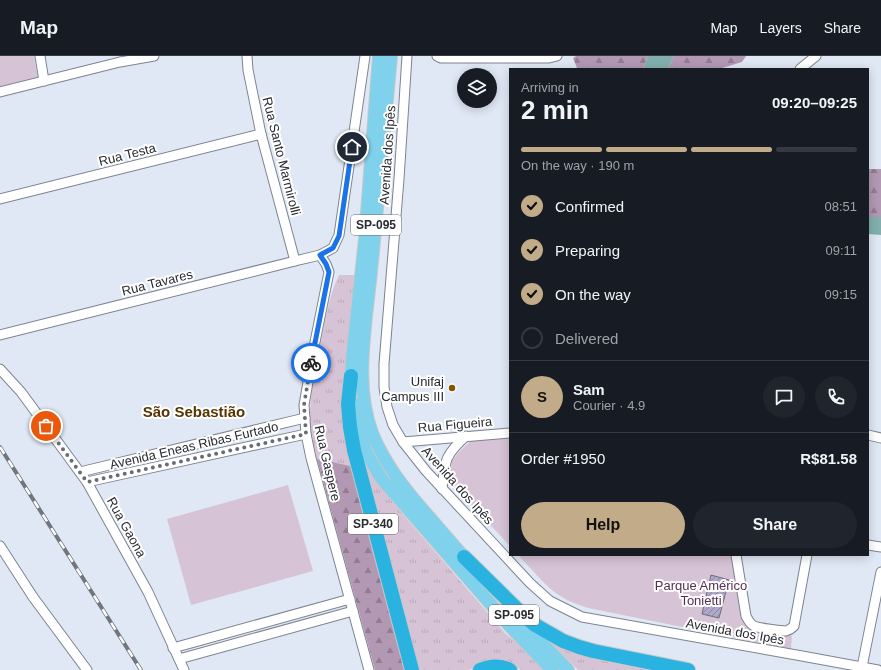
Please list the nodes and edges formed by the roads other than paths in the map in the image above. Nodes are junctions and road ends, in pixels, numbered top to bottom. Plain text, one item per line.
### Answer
1 (40, 56) edge
2 (154, 56) edge
3 (247, 56) edge
4 (365, 56) edge
5 (379, 56) edge
6 (391, 56) edge
7 (407, 56) edge
8 (437, 56) edge
9 (557, 56) edge
10 (816, 56) edge
11 (517, 57) edge
12 (119, 59) edge
13 (801, 68) edge
14 (44, 81) junction
15 (0, 92) edge
16 (261, 134) junction
17 (0, 199) edge
18 (320, 255) junction
19 (295, 261) junction
20 (0, 335) edge
21 (0, 369) edge
22 (351, 376) junction
23 (305, 418) junction
24 (509, 433) edge
25 (306, 434) junction
26 (869, 435) edge
27 (466, 436) junction
28 (881, 438) edge
29 (403, 442) junction
30 (80, 472) junction
31 (87, 482) junction
32 (442, 488) junction
33 (869, 545) edge
34 (0, 546) edge
35 (881, 547) edge
36 (736, 556) edge
37 (807, 556) edge
38 (464, 557) junction
39 (881, 572) edge
40 (350, 600) junction
41 (353, 610) junction
42 (173, 648) junction
43 (179, 659) junction
44 (862, 667) junction
45 (87, 670) edge
46 (184, 670) edge
47 (370, 670) edge
48 (412, 670) edge
49 (480, 670) edge
50 (510, 670) edge
51 (552, 670) edge
52 (568, 670) edge
53 (688, 670) edge
54 (878, 670) edge

1 - 14 street
2 - 12 street
3 - 16 street, Rua Santo Marmirolli
4 - 18 street
5 - 22 main road, SP-095
6 - 38 main road, SP-095
7 - 29 street, Avenida dos Ipês
8 - 11 street
9 - 11 street
10 - 13 street
12 - 14 street
14 - 15 street
16 - 17 street, Rua Testa
16 - 19 street, Rua Santo Marmirolli
18 - 19 street, Rua Tavares
18 - 23 street, Rua Gaspere
19 - 20 street, Rua Tavares
21 - 30 street, Rua Gaona
22 - 48 highway, SP-340
22 - 51 main road, SP-095
23 - 25 street, Rua Gaspere
23 - 30 street, Avenida Eneas Ribas Furtado
24 - 27 street, Rua Figueira
25 - 31 street, Avenida Eneas Ribas Furtado
25 - 40 street, Rua Gaspere
26 - 28 street
27 - 29 street, Rua Figueira
27 - 32 street
29 - 32 street, Avenida dos Ipês
30 - 31 street, Rua Gaona
31 - 42 street, Rua Gaona
32 - 44 street, Avenida dos Ipês
33 - 35 street
34 - 45 street
36 - 37 street
38 - 52 main road, SP-095
38 - 53 highway
39 - 44 street
40 - 41 street, Rua Gaspere
40 - 42 street
41 - 43 street
41 - 47 street, Rua Gaspere
42 - 43 street, Rua Gaona
43 - 46 street, Rua Gaona
44 - 54 street, Avenida dos Ipês
49 - 50 highway

